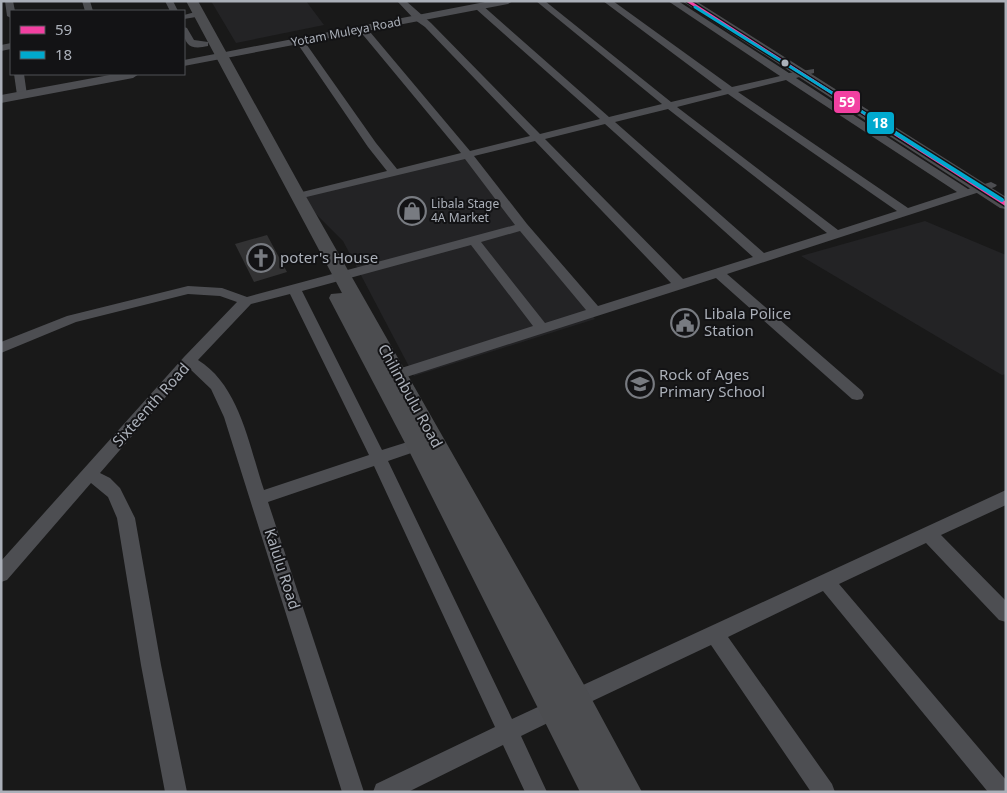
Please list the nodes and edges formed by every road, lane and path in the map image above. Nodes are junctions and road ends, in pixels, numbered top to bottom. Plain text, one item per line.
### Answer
1 (183, 1) edge
2 (192, 1) edge
3 (401, 1) edge
4 (508, 1) edge
5 (540, 1) edge
6 (607, 1) edge
7 (672, 1) edge
8 (688, 1) edge
9 (699, 1) edge
10 (486, 4) edge
11 (191, 16) edge
12 (418, 18) junction
13 (362, 28) junction
14 (185, 32) edge
15 (299, 40) junction
16 (213, 52) junction
17 (185, 64) edge
18 (800, 74) junction
19 (19, 75) edge
20 (111, 76) edge
21 (728, 90) junction
22 (22, 95) junction
23 (1, 99) edge
24 (669, 105) junction
25 (607, 120) junction
26 (538, 137) junction
27 (467, 154) junction
28 (394, 172) junction
29 (986, 186) junction
30 (966, 192) junction
31 (1006, 194) edge
32 (298, 196) junction
33 (1006, 204) edge
34 (908, 213) junction
35 (523, 226) junction
36 (836, 234) junction
37 (474, 241) junction
38 (762, 258) junction
39 (717, 272) junction
40 (335, 277) junction
41 (680, 284) junction
42 (294, 288) junction
43 (246, 301) junction
44 (595, 311) junction
45 (542, 328) junction
46 (1, 348) edge
47 (189, 361) junction
48 (397, 375) junction
49 (857, 395) dead end
50 (417, 445) junction
51 (378, 458) junction
52 (89, 474) junction
53 (1006, 497) edge
54 (259, 498) junction
55 (928, 532) junction
56 (1, 574) edge
57 (826, 581) junction
58 (1006, 614) edge
59 (715, 634) junction
60 (577, 698) junction
61 (553, 710) junction
62 (507, 732) junction
63 (176, 792) edge
64 (352, 792) edge
65 (384, 792) edge
66 (536, 792) edge
67 (596, 792) edge
68 (627, 792) edge
69 (824, 792) edge
70 (1002, 792) edge

1 - 11 main road, Chilimbulu Road
2 - 11 main road, Chilimbulu Road
3 - 12 street
4 - 10 street, Yotam Muleya Road
5 - 24 street
6 - 21 street
7 - 18 street
8 - 18 main road
9 - 18 main road
10 - 12 street, Yotam Muleya Road
10 - 25 street
11 - 16 main road, Chilimbulu Road
11 - 16 main road, Chilimbulu Road
12 - 13 street, Yotam Muleya Road
12 - 26 street
13 - 15 street, Yotam Muleya Road
13 - 27 street
14 - 16 street
15 - 16 street, Yotam Muleya Road
15 - 28 street
16 - 17 street, Yotam Muleya Road
16 - 32 main road, Chilimbulu Road
16 - 40 main road, Chilimbulu Road
18 - 21 street
18 - 29 main road
18 - 30 street
19 - 22 street
20 - 22 street
21 - 24 street
21 - 34 street
22 - 23 street
24 - 25 street
24 - 36 street
25 - 26 street
25 - 38 street
26 - 27 street
26 - 41 street
27 - 28 street
27 - 35 street
28 - 32 street
29 - 30 street
29 - 31 main road
29 - 33 main road
30 - 34 street
32 - 40 main road, Chilimbulu Road
34 - 36 street
35 - 37 street
35 - 44 street
36 - 38 street
37 - 40 street
37 - 45 street
38 - 39 street
39 - 41 street
39 - 49 street
40 - 42 street
40 - 48 main road, Chilimbulu Road
40 - 50 main road, Chilimbulu Road
41 - 44 street
42 - 43 street
42 - 51 street
43 - 46 street
43 - 47 street, Sixteenth Road
44 - 45 street
45 - 48 street
47 - 52 street, Sixteenth Road
47 - 54 street, Kalulu Road
48 - 60 main road, Chilimbulu Road
50 - 51 street
50 - 61 main road, Chilimbulu Road
51 - 54 street
51 - 62 street
52 - 56 street, Sixteenth Road
52 - 63 street
53 - 55 street
54 - 64 street, Kalulu Road
55 - 57 street
55 - 58 street
57 - 59 street
57 - 70 street
59 - 60 street
59 - 69 street
60 - 68 main road, Chilimbulu Road
61 - 62 street
61 - 67 main road, Chilimbulu Road
62 - 65 street
62 - 66 street

